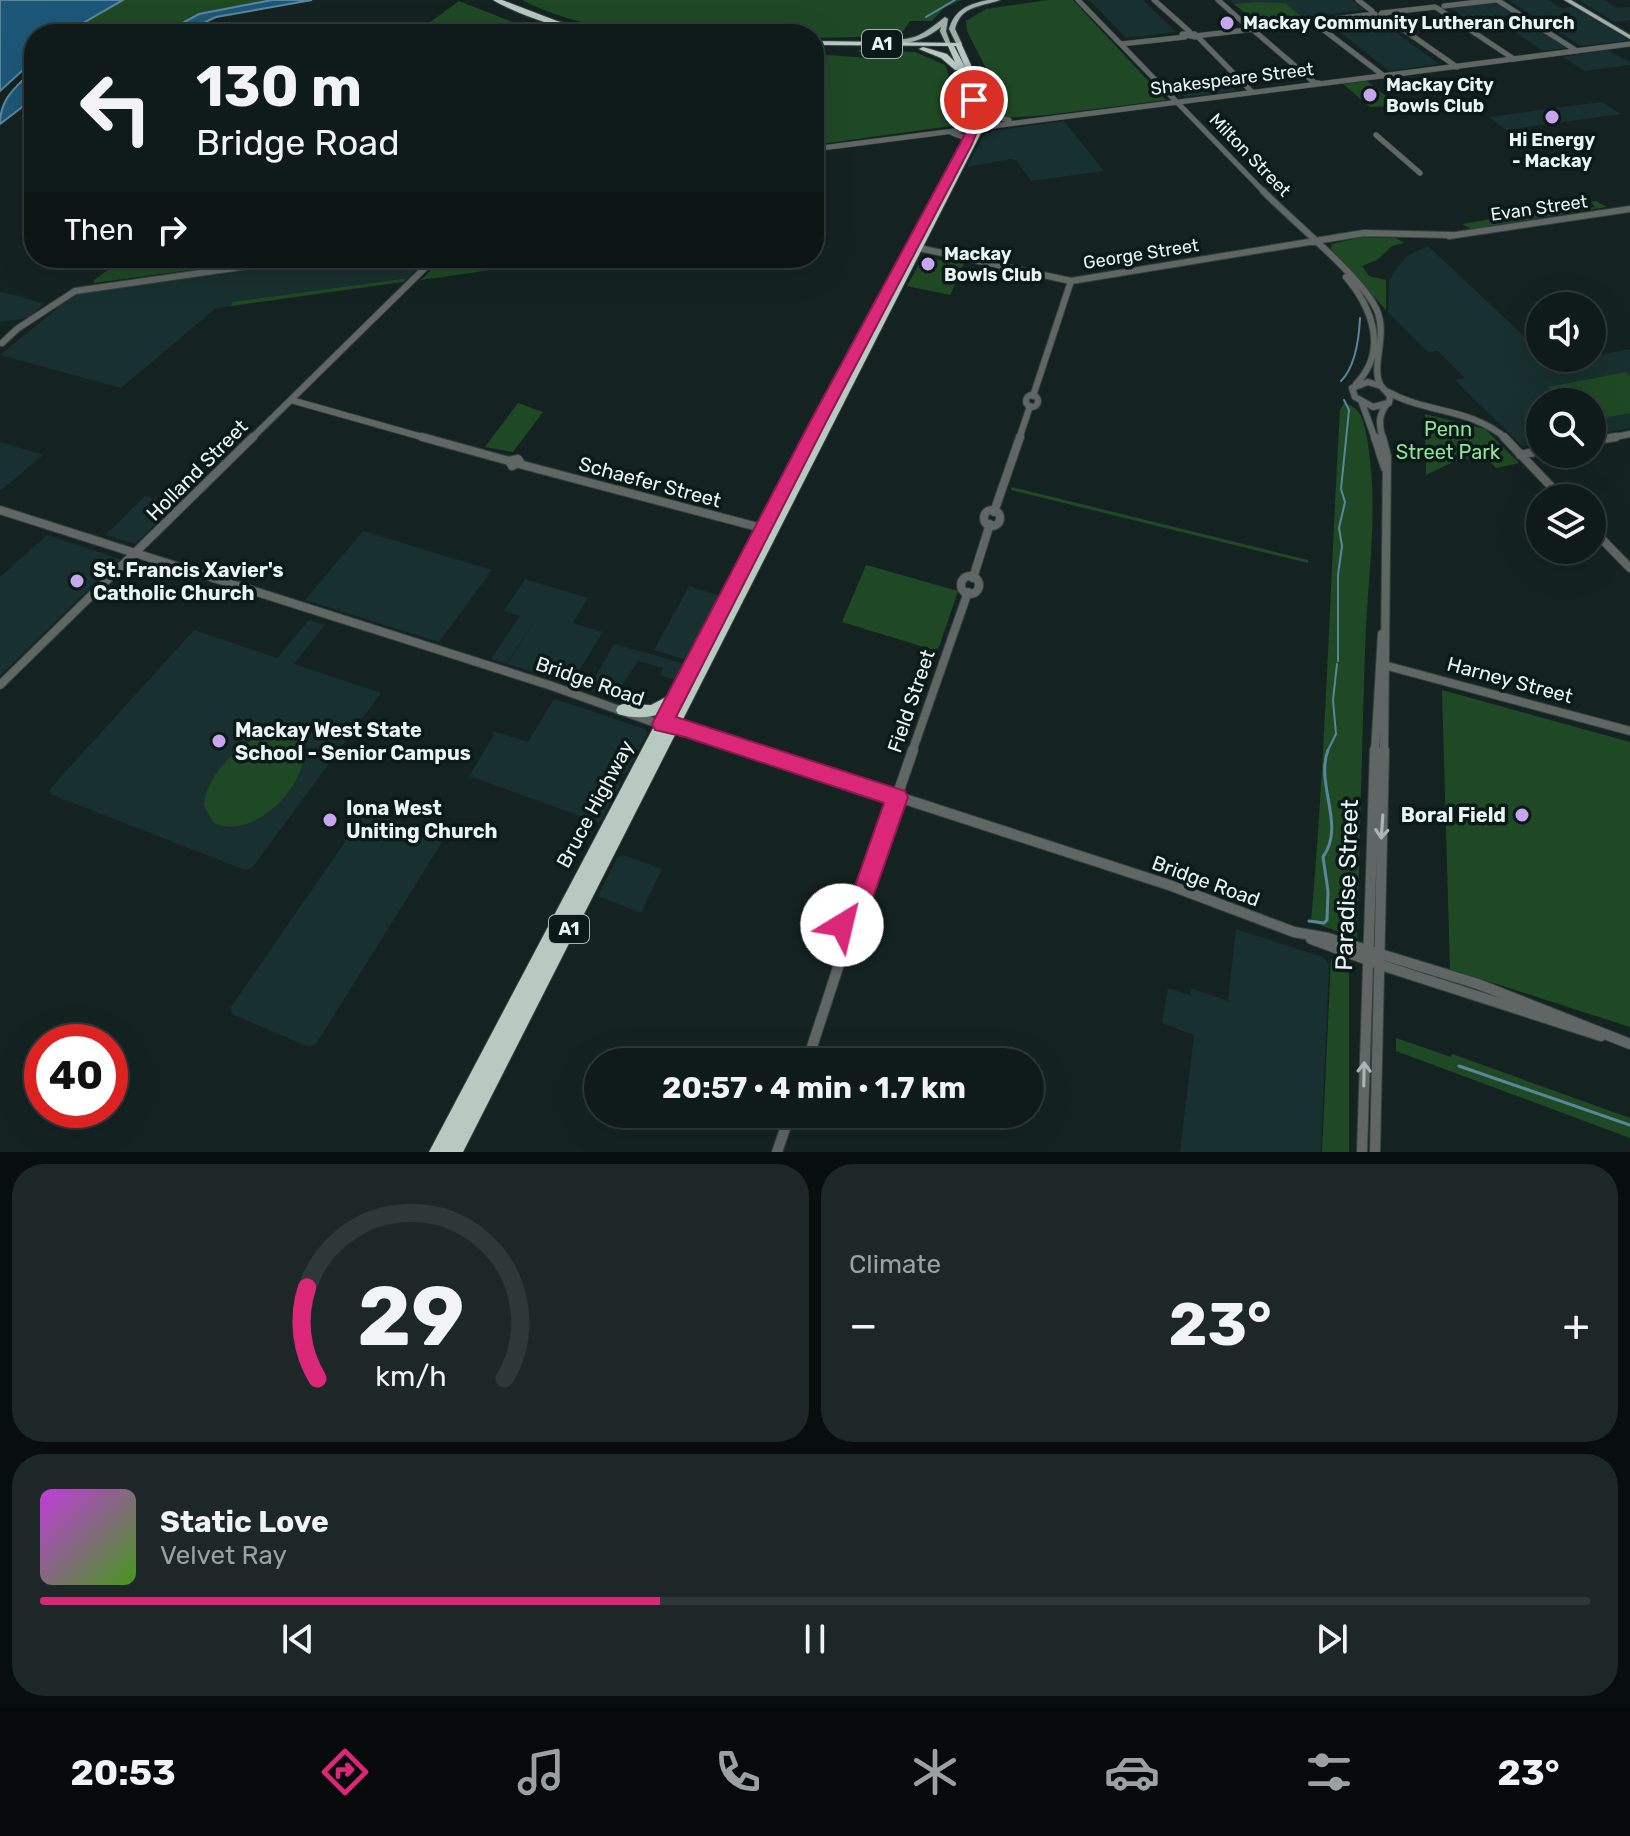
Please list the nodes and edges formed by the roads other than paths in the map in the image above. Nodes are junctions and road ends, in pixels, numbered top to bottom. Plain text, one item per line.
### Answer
1 (485, 0) edge
2 (496, 0) edge
3 (976, 0) edge
4 (997, 0) edge
5 (1078, 0) edge
6 (1085, 0) edge
7 (1148, 0) edge
8 (1154, 0) edge
9 (1220, 0) edge
10 (1360, 0) edge
11 (1468, 0) edge
12 (1498, 0) edge
13 (1570, 0) edge
14 (1436, 4) edge
15 (1161, 10) junction
16 (1377, 12) junction
17 (945, 19) junction
18 (1322, 20) junction
19 (1311, 21) junction
20 (545, 24) edge
21 (559, 24) edge
22 (1252, 27) junction
23 (1189, 35) junction
24 (1630, 39) edge
25 (1122, 42) junction
26 (841, 43) junction
27 (824, 44) edge
28 (824, 45) edge
29 (955, 45) junction
30 (903, 47) junction
31 (1577, 48) junction
32 (1513, 56) junction
33 (1450, 64) junction
34 (1383, 73) junction
35 (1346, 80) junction
36 (1315, 82) junction
37 (1246, 89) junction
38 (978, 99) junction
39 (1180, 101) junction
40 (1041, 117) junction
41 (1009, 124) junction
42 (975, 132) junction
43 (941, 134) junction
44 (1376, 135) dead end
45 (837, 146) junction
46 (824, 148) edge
47 (1420, 173) dead end
48 (1630, 209) edge
49 (1407, 236) joint
50 (1314, 241) junction
51 (916, 249) junction
52 (1337, 263) junction
53 (233, 268) edge
54 (425, 268) edge
55 (1071, 281) junction
56 (1, 344) edge
57 (1356, 384) junction
58 (1381, 386) junction
59 (1388, 392) junction
60 (291, 400) junction
61 (1362, 403) junction
62 (1410, 403) junction
63 (1387, 404) junction
64 (1630, 434) edge
65 (1606, 438) edge
66 (1517, 452) junction
67 (1526, 452) edge
68 (1385, 469) junction
69 (1548, 484) edge
70 (0, 510) edge
71 (769, 530) junction
72 (1606, 543) edge
73 (135, 553) junction
74 (1630, 568) edge
75 (1383, 664) junction
76 (0, 685) edge
77 (675, 699) junction
78 (623, 710) junction
79 (668, 725) junction
80 (1630, 731) edge
81 (897, 797) junction
82 (857, 912) junction
83 (849, 934) junction
84 (1367, 956) junction
85 (1381, 960) junction
86 (1630, 1044) edge
87 (812, 1048) edge
88 (785, 1128) edge
89 (438, 1152) edge
90 (454, 1152) edge
91 (777, 1152) edge
92 (1362, 1152) edge
93 (1375, 1152) edge

1 - 20 highway
2 - 21 highway
3 - 17 main road
4 - 29 main road
5 - 25 street, Milton Street
6 - 25 street, Milton Street
7 - 15 street
8 - 15 street
9 - 22 street
10 - 16 street
11 - 14 street
12 - 14 street
12 - 31 street
13 - 24 main road
14 - 16 street
14 - 32 street
15 - 23 street
16 - 18 street
16 - 22 street
16 - 33 street
17 - 26 main road
17 - 29 main road
18 - 19 street
18 - 34 street
19 - 22 street
19 - 34 street
22 - 23 street
22 - 36 street
23 - 25 street
23 - 37 street
24 - 31 street, Shakespeare Street
25 - 39 street, Milton Street
26 - 27 highway, A1
26 - 29 highway, A1
28 - 30 highway, A1
29 - 30 highway, A1
29 - 38 highway, Bruce Highway / A1
30 - 38 highway, A1
31 - 32 street, Shakespeare Street
32 - 33 street, Shakespeare Street
33 - 34 street, Shakespeare Street
34 - 35 street, Shakespeare Street
35 - 36 street, Shakespeare Street
35 - 36 street, Shakespeare Street
36 - 37 street, Shakespeare Street
36 - 39 street, Shakespeare Street
37 - 39 street, Shakespeare Street
38 - 40 street
38 - 42 highway, Bruce Highway / A1
39 - 40 street, Shakespeare Street
39 - 41 street, Shakespeare Street
39 - 50 street, Milton Street
40 - 42 street, Shakespeare Street
41 - 42 street, Shakespeare Street
41 - 42 street
42 - 43 street, Shakespeare Street
42 - 43 street
42 - 45 street, Shakespeare Street
42 - 51 highway, Bruce Highway / A1
42 - 51 highway, Bruce Highway / A1
43 - 45 street, Shakespeare Street
44 - 47 street
45 - 46 street, Shakespeare Street
48 - 49 street, Evan Street
49 - 50 street, George Street
50 - 52 street, Milton Street
50 - 55 street, George Street
51 - 55 street, George Street
51 - 71 highway, Bruce Highway / A1
51 - 71 highway, Bruce Highway / A1
52 - 57 street, Milton Street
52 - 58 street, Milton Street
53 - 56 street
54 - 60 street, Holland Street
55 - 81 street, Field Street
57 - 58 street
57 - 61 street
58 - 59 street
59 - 62 street
59 - 63 street
60 - 71 street, Schaefer Street
60 - 73 street, Holland Street
61 - 63 street
61 - 68 street, Paradise Street
62 - 63 street
62 - 66 street
63 - 68 street, Paradise Street
64 - 65 street
66 - 67 street
66 - 69 street
68 - 75 street, Paradise Street
70 - 73 street, Bridge Road
71 - 77 highway, Bruce Highway / A1
71 - 79 highway, Bruce Highway / A1
72 - 74 street
73 - 76 street, Holland Street
73 - 78 street, Bridge Road
75 - 80 street, Harney Street
75 - 84 street, Paradise Street
75 -> 85 street, Paradise Street
77 - 78 highway
77 - 79 highway, Bruce Highway / A1
78 - 79 street, Bridge Road
79 - 81 street, Bridge Road
79 - 89 highway, Bruce Highway / A1
79 - 90 highway, Bruce Highway / A1
81 - 82 street, Field Street
81 - 84 street, Bridge Road
82 - 83 street
82 - 83 street
83 - 87 street
84 - 85 street, Bridge Road
92 -> 84 street, Paradise Street
85 - 86 street, Bridge Road
85 - 93 street, Paradise Street
88 - 91 street

